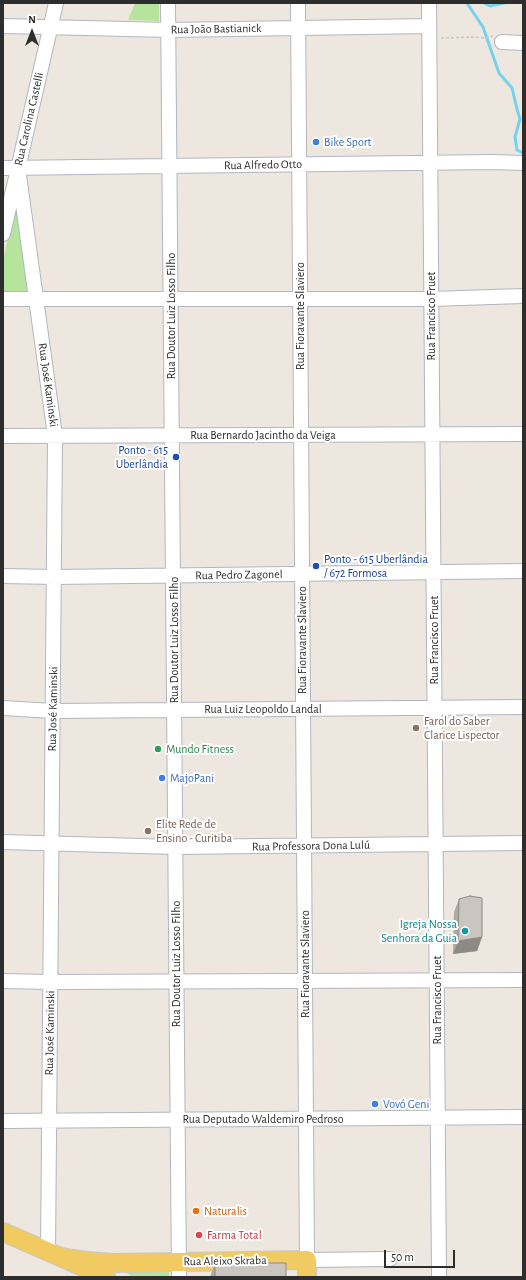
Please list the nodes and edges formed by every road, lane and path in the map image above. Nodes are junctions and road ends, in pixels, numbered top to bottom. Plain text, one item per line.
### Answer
1 (56, 3) edge
2 (168, 3) edge
3 (298, 3) edge
4 (429, 3) edge
5 (3, 26) edge
6 (50, 28) junction
7 (298, 28) junction
8 (169, 30) junction
9 (429, 32) junction
10 (497, 39) joint
11 (523, 43) edge
12 (430, 163) junction
13 (523, 163) edge
14 (299, 164) junction
15 (170, 166) junction
16 (3, 168) edge
17 (18, 168) junction
18 (3, 234) edge
19 (523, 296) edge
20 (36, 299) junction
21 (171, 299) junction
22 (300, 299) junction
23 (431, 299) junction
24 (3, 300) edge
25 (432, 434) junction
26 (523, 434) edge
27 (172, 435) junction
28 (301, 435) junction
29 (3, 436) edge
30 (55, 436) junction
31 (523, 571) edge
32 (433, 572) junction
33 (302, 574) junction
34 (3, 576) edge
35 (173, 576) junction
36 (54, 577) junction
37 (523, 707) edge
38 (3, 708) edge
39 (434, 708) junction
40 (303, 709) junction
41 (174, 710) junction
42 (53, 711) junction
43 (3, 842) edge
44 (52, 843) junction
45 (523, 843) edge
46 (435, 844) junction
47 (304, 846) junction
48 (175, 847) junction
49 (436, 980) junction
50 (523, 980) edge
51 (3, 981) edge
52 (177, 981) junction
53 (305, 981) junction
54 (50, 982) junction
55 (523, 1117) edge
56 (438, 1118) junction
57 (306, 1119) junction
58 (178, 1120) junction
59 (3, 1121) edge
60 (49, 1121) junction
61 (3, 1232) edge
62 (54, 1254) junction
63 (390, 1259) dead end
64 (179, 1269) edge
65 (307, 1269) edge
66 (112, 1272) edge
67 (439, 1277) edge

1 - 6 street, Rua Carolina Castelli
2 - 8 street, Rua Doutor Luiz Losso Filho
3 - 7 street, Rua Fioravante Slaviero
4 - 9 street, Rua Francisco Fruet
5 - 6 street, Rua João Bastianick
6 - 8 street, Rua João Bastianick
6 - 17 street, Rua Carolina Castelli
7 - 8 street, Rua João Bastianick
7 - 9 street, Rua João Bastianick
7 - 14 street, Rua Fioravante Slaviero
8 - 15 street, Rua Doutor Luiz Losso Filho
9 - 10 path
9 - 12 street, Rua Francisco Fruet
10 - 11 street
12 - 13 street, Rua Alfredo Otto
12 - 14 street, Rua Alfredo Otto
12 - 23 street, Rua Francisco Fruet
14 - 15 street, Rua Alfredo Otto
14 - 22 street, Rua Fioravante Slaviero
15 - 17 street, Rua Alfredo Otto
15 - 21 street, Rua Doutor Luiz Losso Filho
16 - 17 street, Rua Alfredo Otto
17 - 18 street, Rua Carolina Castelli
17 - 20 street, Rua José Kaminski
19 - 23 street
20 - 21 street
20 - 24 street
20 - 30 street, Rua José Kaminski
21 - 22 street
21 - 27 street, Rua Doutor Luiz Losso Filho
22 - 23 street
22 - 28 street, Rua Fioravante Slaviero
23 - 25 street, Rua Francisco Fruet
25 - 26 street, Rua Bernardo Jacintho da Veiga
25 - 28 street, Rua Bernardo Jacintho da Veiga
25 - 32 street, Rua Francisco Fruet
27 - 28 street, Rua Bernardo Jacintho da Veiga
27 - 30 street, Rua Bernardo Jacintho da Veiga
27 - 35 street, Rua Doutor Luiz Losso Filho
28 - 33 street, Rua Fioravante Slaviero
29 - 30 street, Rua Bernardo Jacintho da Veiga
30 - 36 street, Rua José Kaminski
31 - 32 street, Rua Pedro Zagonel
32 - 33 street, Rua Pedro Zagonel
32 - 39 street, Rua Francisco Fruet
33 - 35 street, Rua Pedro Zagonel
33 - 40 street, Rua Fioravante Slaviero
34 - 36 street, Rua Pedro Zagonel
35 - 36 street, Rua Pedro Zagonel
35 - 41 street, Rua Doutor Luiz Losso Filho
36 - 42 street, Rua José Kaminski
37 - 39 street, Rua Luiz Leopoldo Landal
38 - 42 street, Rua Luiz Leopoldo Landal
39 - 40 street, Rua Luiz Leopoldo Landal
39 - 46 street, Rua Francisco Fruet
40 - 41 street, Rua Luiz Leopoldo Landal
40 - 47 street, Rua Fioravante Slaviero
41 - 42 street, Rua Luiz Leopoldo Landal
41 - 48 street, Rua Doutor Luiz Losso Filho
42 - 44 street, Rua José Kaminski
43 - 44 street, Rua Professora Dona Lulú
44 - 48 street, Rua Professora Dona Lulú
44 - 54 street, Rua José Kaminski
45 - 46 street, Rua Professora Dona Lulú
46 - 47 street, Rua Professora Dona Lulú
46 - 49 street, Rua Francisco Fruet
47 - 48 street, Rua Professora Dona Lulú
47 - 53 street, Rua Fioravante Slaviero
48 - 52 street, Rua Doutor Luiz Losso Filho
49 - 50 street
49 - 53 street
49 - 56 street, Rua Francisco Fruet
51 - 54 street
52 - 53 street
52 - 54 street
52 - 58 street, Rua Doutor Luiz Losso Filho
53 - 57 street, Rua Fioravante Slaviero
54 - 60 street, Rua José Kaminski
55 - 56 street, Rua Deputado Waldemiro Pedroso
56 - 57 street, Rua Deputado Waldemiro Pedroso
56 - 67 street, Rua Francisco Fruet
57 - 58 street, Rua Deputado Waldemiro Pedroso
57 - 65 street, Rua Fioravante Slaviero
58 - 60 street, Rua Deputado Waldemiro Pedroso
58 - 64 street, Rua Doutor Luiz Losso Filho
59 - 60 street, Rua Deputado Waldemiro Pedroso
60 - 62 street, Rua José Kaminski
61 - 62 main road, Rua Aleixo Skraba
62 - 66 main road, Rua Aleixo Skraba
63 - 65 street, Rua Aleixo Skraba
64 - 65 main road, Rua Aleixo Skraba
64 - 66 main road, Rua Aleixo Skraba

